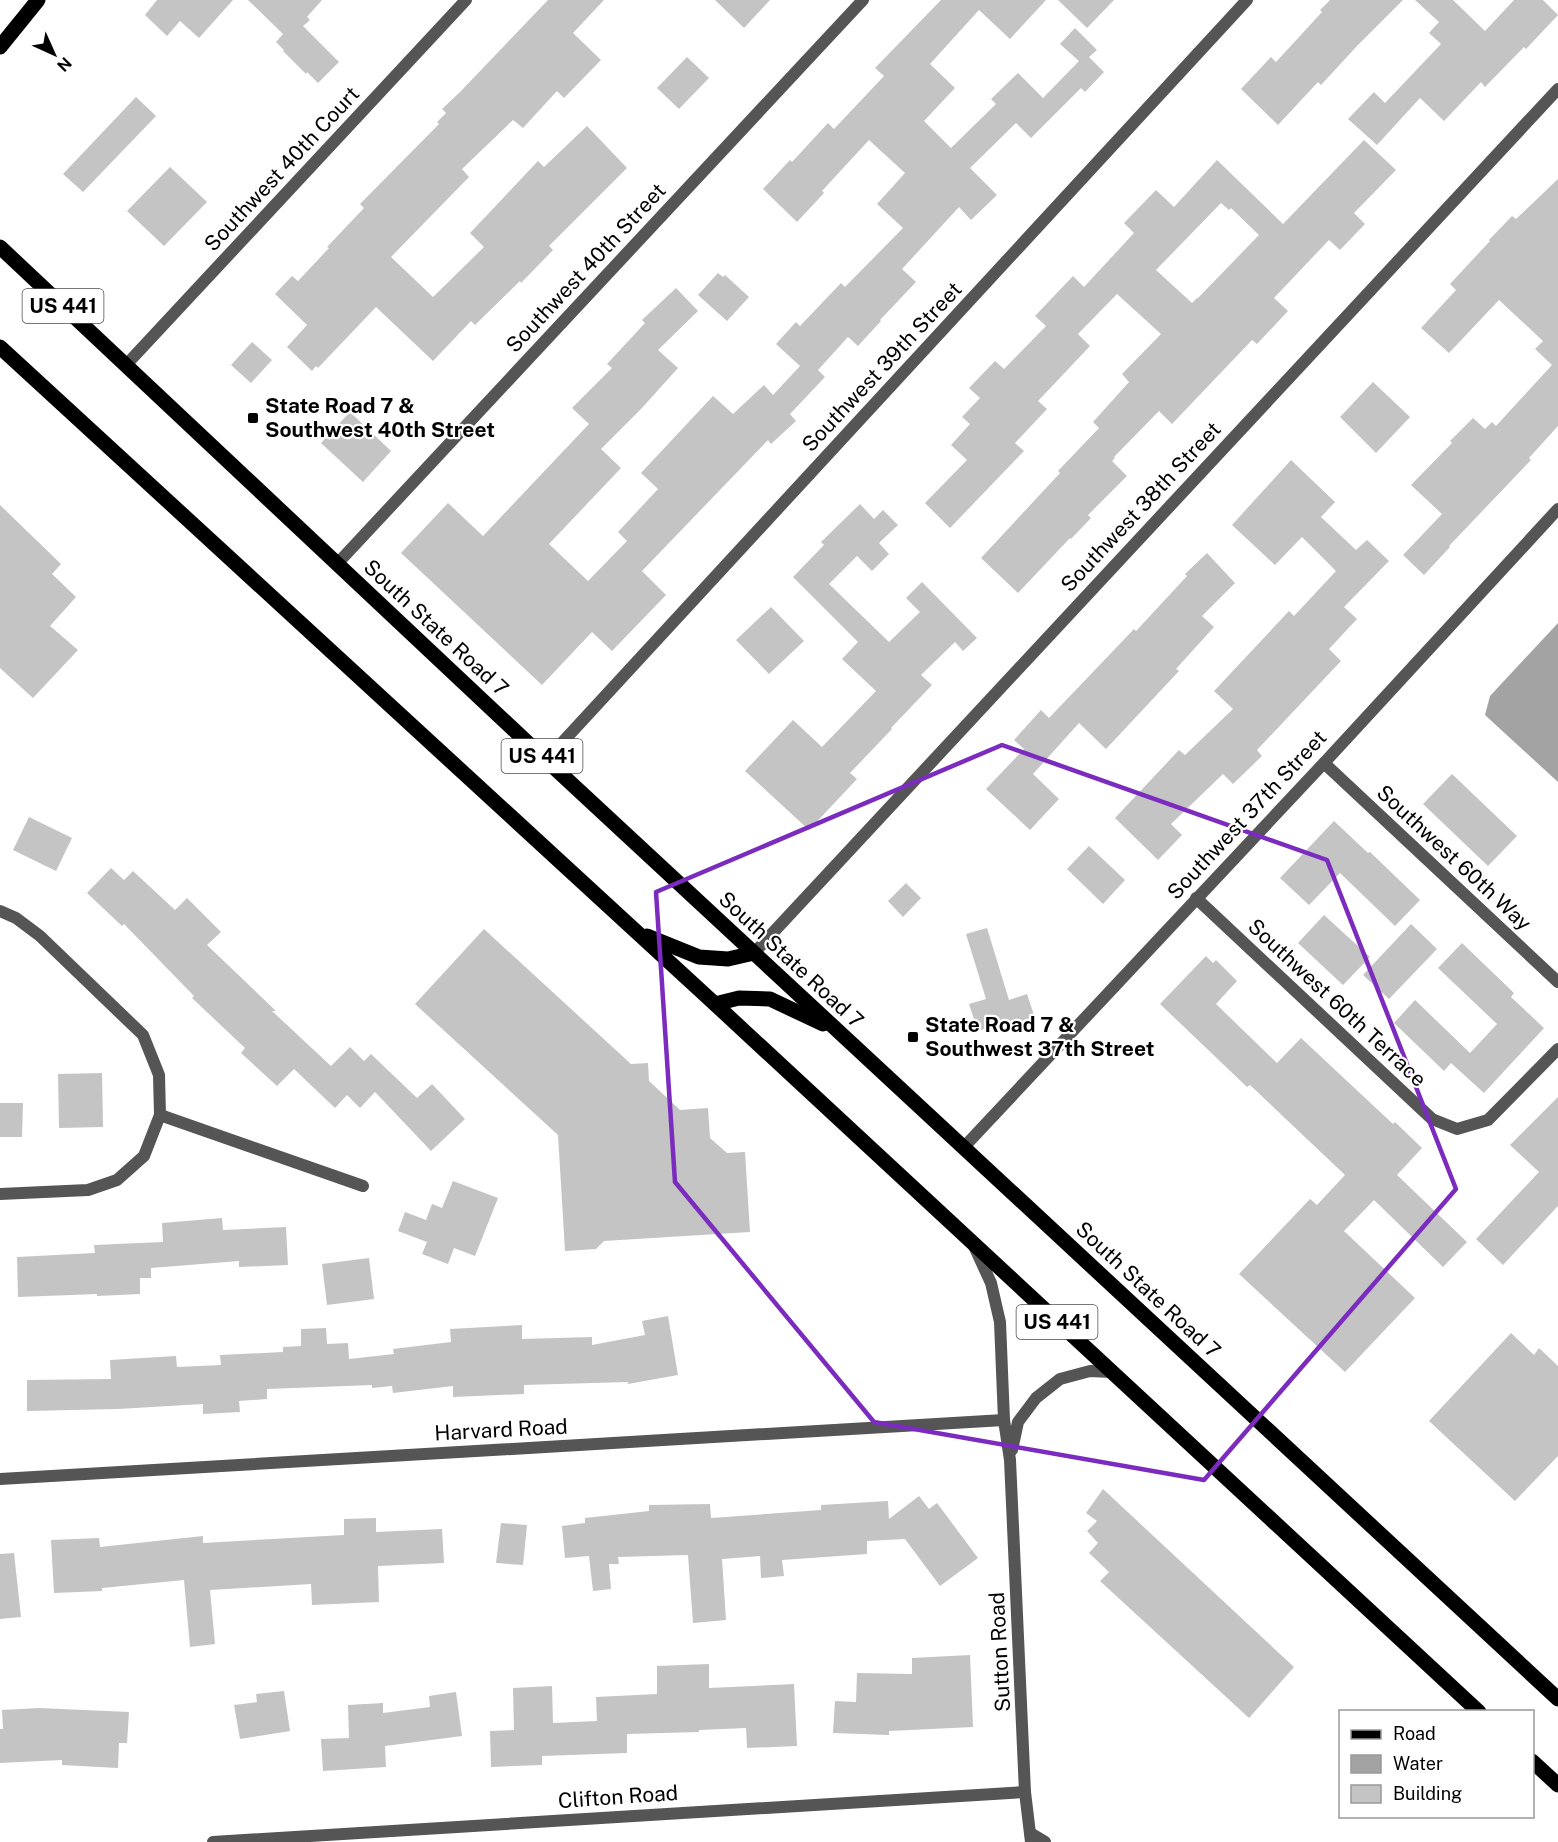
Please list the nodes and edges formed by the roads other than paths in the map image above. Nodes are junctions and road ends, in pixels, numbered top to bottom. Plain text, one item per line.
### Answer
1 (38, 0) edge
2 (466, 0) edge
3 (863, 0) edge
4 (1247, 0) edge
5 (0, 47) edge
6 (1558, 89) edge
7 (0, 247) edge
8 (0, 347) edge
9 (126, 365) junction
10 (1558, 509) edge
11 (337, 564) junction
12 (546, 760) junction
13 (1324, 763) junction
14 (1196, 898) junction
15 (0, 911) edge
16 (636, 931) junction
17 (754, 953) junction
18 (1558, 982) edge
19 (715, 1004) junction
20 (836, 1030) junction
21 (1558, 1049) edge
22 (160, 1115) junction
23 (964, 1147) junction
24 (363, 1186) dead end
25 (0, 1194) edge
26 (974, 1245) junction
27 (1111, 1372) junction
28 (1004, 1420) junction
29 (1010, 1460) junction
30 (0, 1479) edge
31 (1558, 1699) edge
32 (1477, 1710) edge
33 (1534, 1762) edge
34 (1558, 1785) edge
35 (1025, 1792) junction
36 (1030, 1838) edge
37 (213, 1842) edge
38 (1045, 1842) edge

1 - 5 main road
2 - 9 street, Southwest 40th Court
3 - 11 street, Southwest 40th Street
4 - 12 street, Southwest 39th Street
6 - 17 street, Southwest 38th Street
7 - 9 main road, South State Road 7 / US 441
8 - 16 main road, US 441
9 - 11 main road, South State Road 7 / US 441
10 - 13 street, Southwest 37th Street
11 - 12 main road, South State Road 7 / US 441
12 - 17 main road, South State Road 7 / US 441
13 - 14 street, Southwest 37th Street
13 - 18 street, Southwest 60th Way
14 - 21 street, Southwest 60th Terrace
14 - 23 street, Southwest 37th Street
15 - 22 street
16 - 17 main road
16 - 19 main road, US 441
17 - 20 main road, South State Road 7 / US 441
19 - 20 main road
19 - 26 main road, US 441
20 - 23 main road, South State Road 7 / US 441
22 - 24 street
22 - 25 street
23 - 31 main road, South State Road 7 / US 441
26 - 27 main road, US 441
26 - 28 street, Sutton Road
27 - 29 street, Sutton Road
27 - 32 main road, US 441
28 - 29 street, Sutton Road
28 - 30 street, Harvard Road
29 - 35 street, Sutton Road
33 - 34 main road
35 - 36 street, Sutton Road
35 - 37 street, Clifton Road
36 - 38 street

